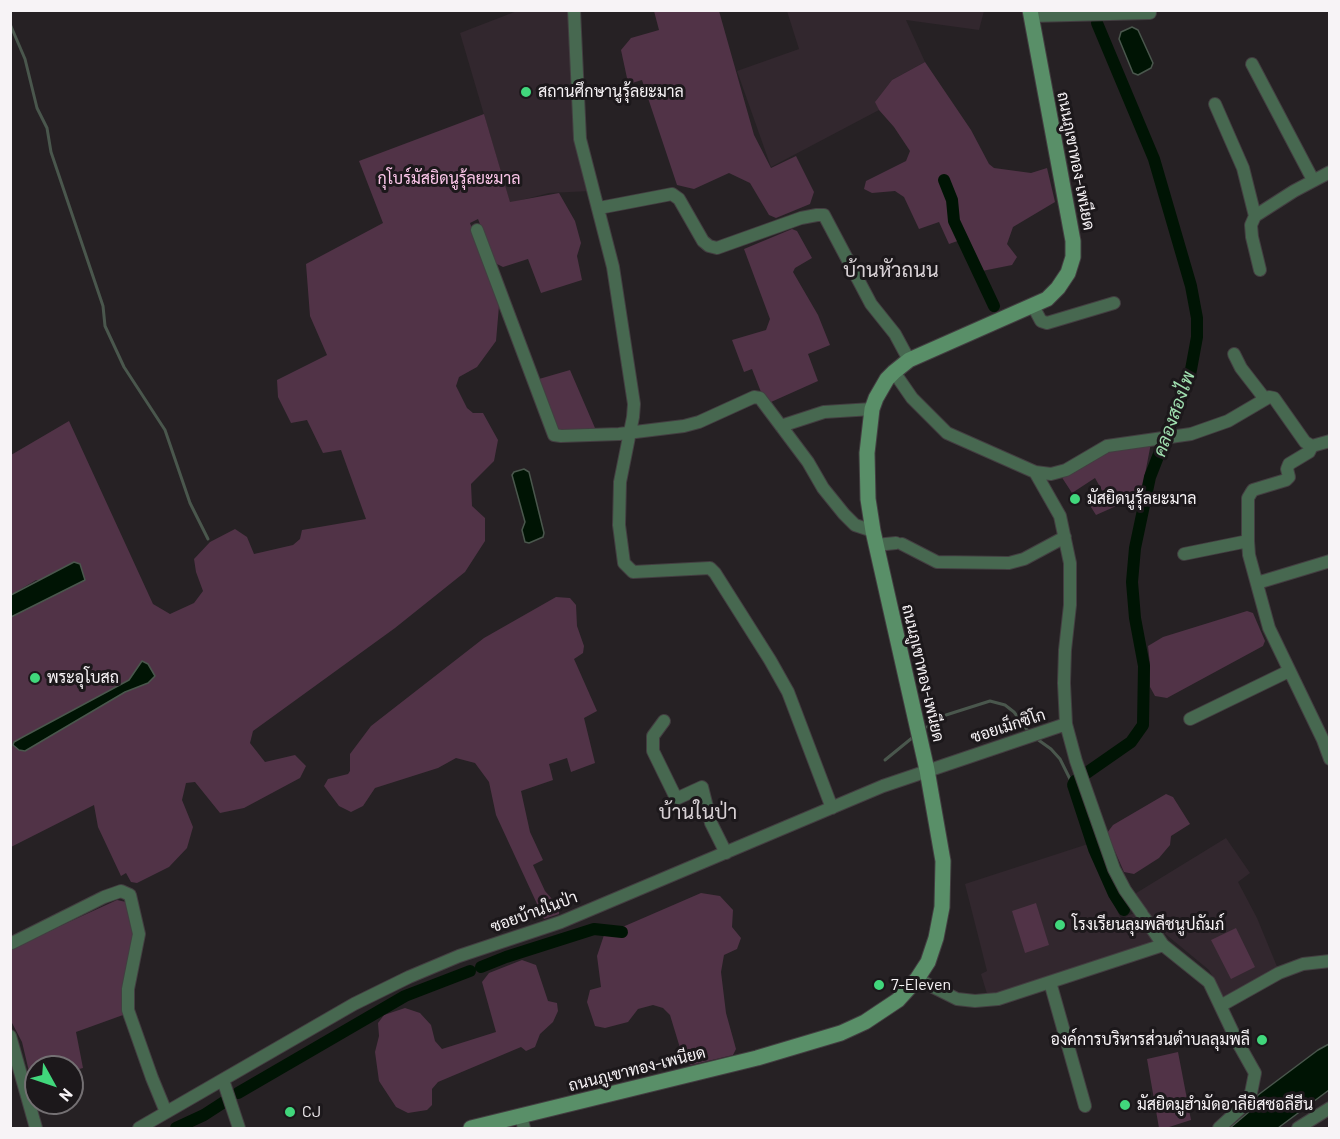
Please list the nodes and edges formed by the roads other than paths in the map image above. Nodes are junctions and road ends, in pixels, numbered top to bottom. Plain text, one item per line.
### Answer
1 (574, 10) edge
2 (1110, 12) edge
3 (1030, 13) edge
4 (1150, 13) dead end
5 (1252, 64) dead end
6 (1215, 104) dead end
7 (1329, 172) edge
8 (1313, 180) junction
9 (599, 208) junction
10 (1255, 216) junction
11 (477, 230) dead end
12 (1260, 270) dead end
13 (1114, 303) dead end
14 (1033, 306) junction
15 (1234, 354) dead end
16 (909, 360) junction
17 (894, 372) junction
18 (1265, 399) junction
19 (872, 409) junction
20 (781, 426) junction
21 (630, 432) junction
22 (1329, 441) edge
23 (1312, 446) junction
24 (1035, 472) junction
25 (1065, 537) junction
26 (874, 538) junction
27 (1248, 540) junction
28 (1184, 554) dead end
29 (1329, 561) edge
30 (1257, 583) junction
31 (1289, 671) junction
32 (1190, 719) dead end
33 (664, 721) dead end
34 (1066, 724) junction
35 (1326, 738) edge
36 (1329, 759) edge
37 (927, 771) junction
38 (832, 808) junction
39 (726, 854) junction
40 (12, 943) dead end
41 (1163, 945) junction
42 (1329, 961) edge
43 (917, 979) junction
44 (1050, 982) junction
45 (1222, 1005) junction
46 (10, 1036) edge
47 (223, 1080) junction
48 (1085, 1106) dead end
49 (1329, 1107) edge
50 (166, 1112) junction
51 (523, 1122) edge
52 (36, 1128) edge
53 (139, 1128) edge
54 (239, 1128) edge
55 (471, 1128) edge
56 (1219, 1128) edge
57 (1298, 1128) edge

1 - 9 street
2 - 3 street
2 - 4 street
3 - 14 street, ถนนภูเขาทอง-เพนียด
5 - 8 street
6 - 10 street
7 - 8 street
8 - 10 street
9 - 16 street
9 - 21 street
10 - 12 street
11 - 21 street
13 - 14 street
14 - 16 street, ถนนภูเขาทอง-เพนียด
15 - 18 street
16 - 17 street, ถนนภูเขาทอง-เพนียด
17 - 19 street, ถนนภูเขาทอง-เพนียด
17 - 24 street
18 - 23 street
18 - 24 street
19 - 20 street
19 - 26 street, ถนนภูเขาทอง-เพนียด
20 - 21 street
20 - 26 street
21 - 38 street
22 - 23 street
23 - 27 street
24 - 25 street
25 - 26 street
25 - 34 street
26 - 37 street, ถนนภูเขาทอง-เพนียด
27 - 28 street
27 - 30 street
29 - 30 street
30 - 31 street
31 - 32 street
31 - 35 street
33 - 39 street
34 - 37 street, ซอยเม็กซิโก
34 - 41 street
35 - 36 street
37 - 38 street, ซอยบ้านในป่า
37 - 43 street, ถนนภูเขาทอง-เพนียด
38 - 39 street, ซอยบ้านในป่า
39 - 47 street, ซอยบ้านในป่า
40 - 50 street
41 - 44 street
41 - 45 street
42 - 45 street
43 - 44 street
43 - 51 street, ถนนภูเขาทอง-เพนียด
44 - 48 street
45 - 56 street
46 - 52 street
47 - 50 street, ซอยบ้านในป่า
47 - 54 street
49 - 57 street
50 - 53 street, ซอยบ้านในป่า
51 - 55 street, ถนนภูเขาทอง-เพนียด

